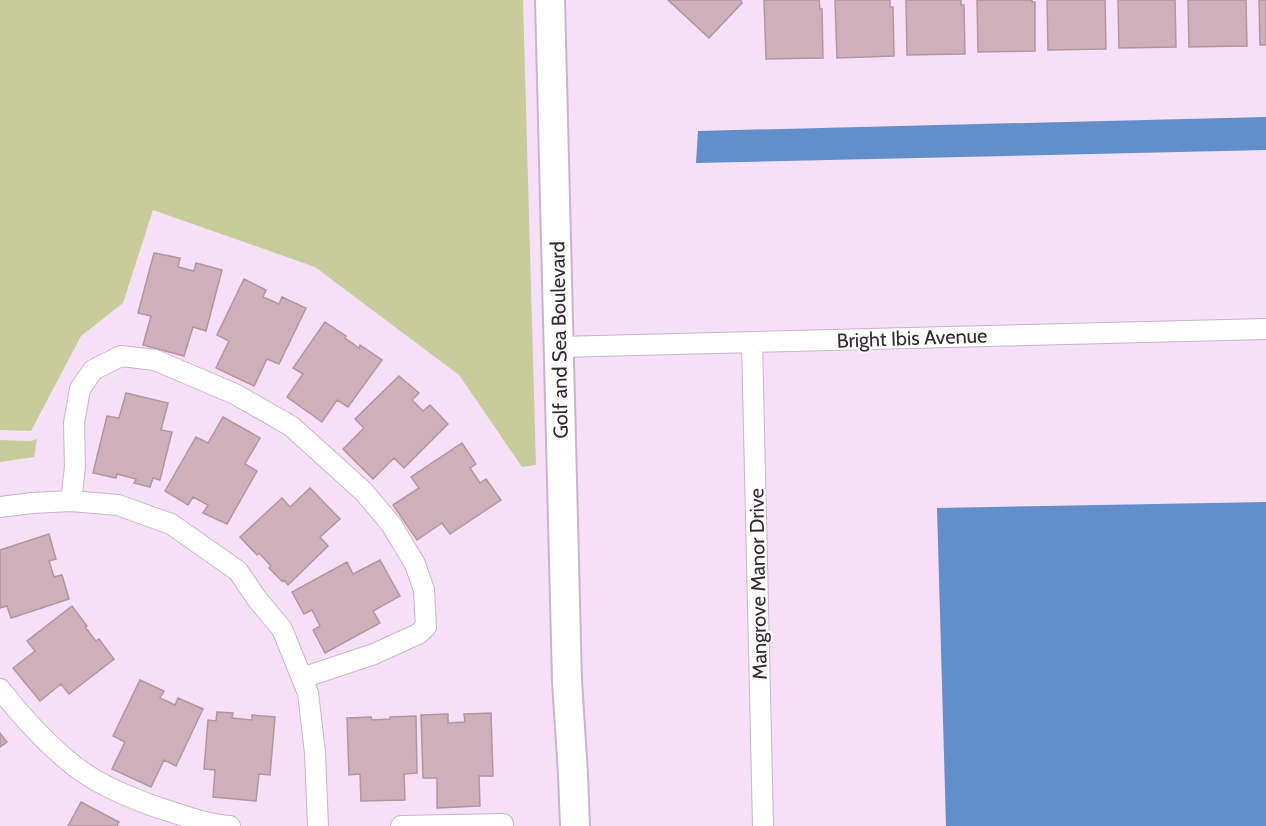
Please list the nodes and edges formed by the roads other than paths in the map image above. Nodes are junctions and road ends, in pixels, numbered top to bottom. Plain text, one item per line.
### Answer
1 (550, 0) edge
2 (1266, 329) edge
3 (752, 342) junction
4 (559, 347) junction
5 (71, 501) junction
6 (0, 507) edge
7 (302, 678) junction
8 (567, 681) junction
9 (0, 689) edge
10 (503, 824) dead end
11 (230, 826) edge
12 (318, 826) edge
13 (401, 826) edge
14 (555, 826) edge
15 (575, 826) edge
16 (763, 826) edge

1 - 4 street, Golf and Sea Boulevard
2 - 3 street, Bright Ibis Avenue
3 - 4 street, Bright Ibis Avenue
3 - 16 street, Mangrove Manor Drive
4 - 8 street, Golf and Sea Boulevard
5 - 6 street
5 - 7 street
5 - 7 street
7 - 12 street
8 - 14 street, Golf and Sea Boulevard
8 - 15 street, Golf and Sea Boulevard
9 - 11 street
10 - 13 street

